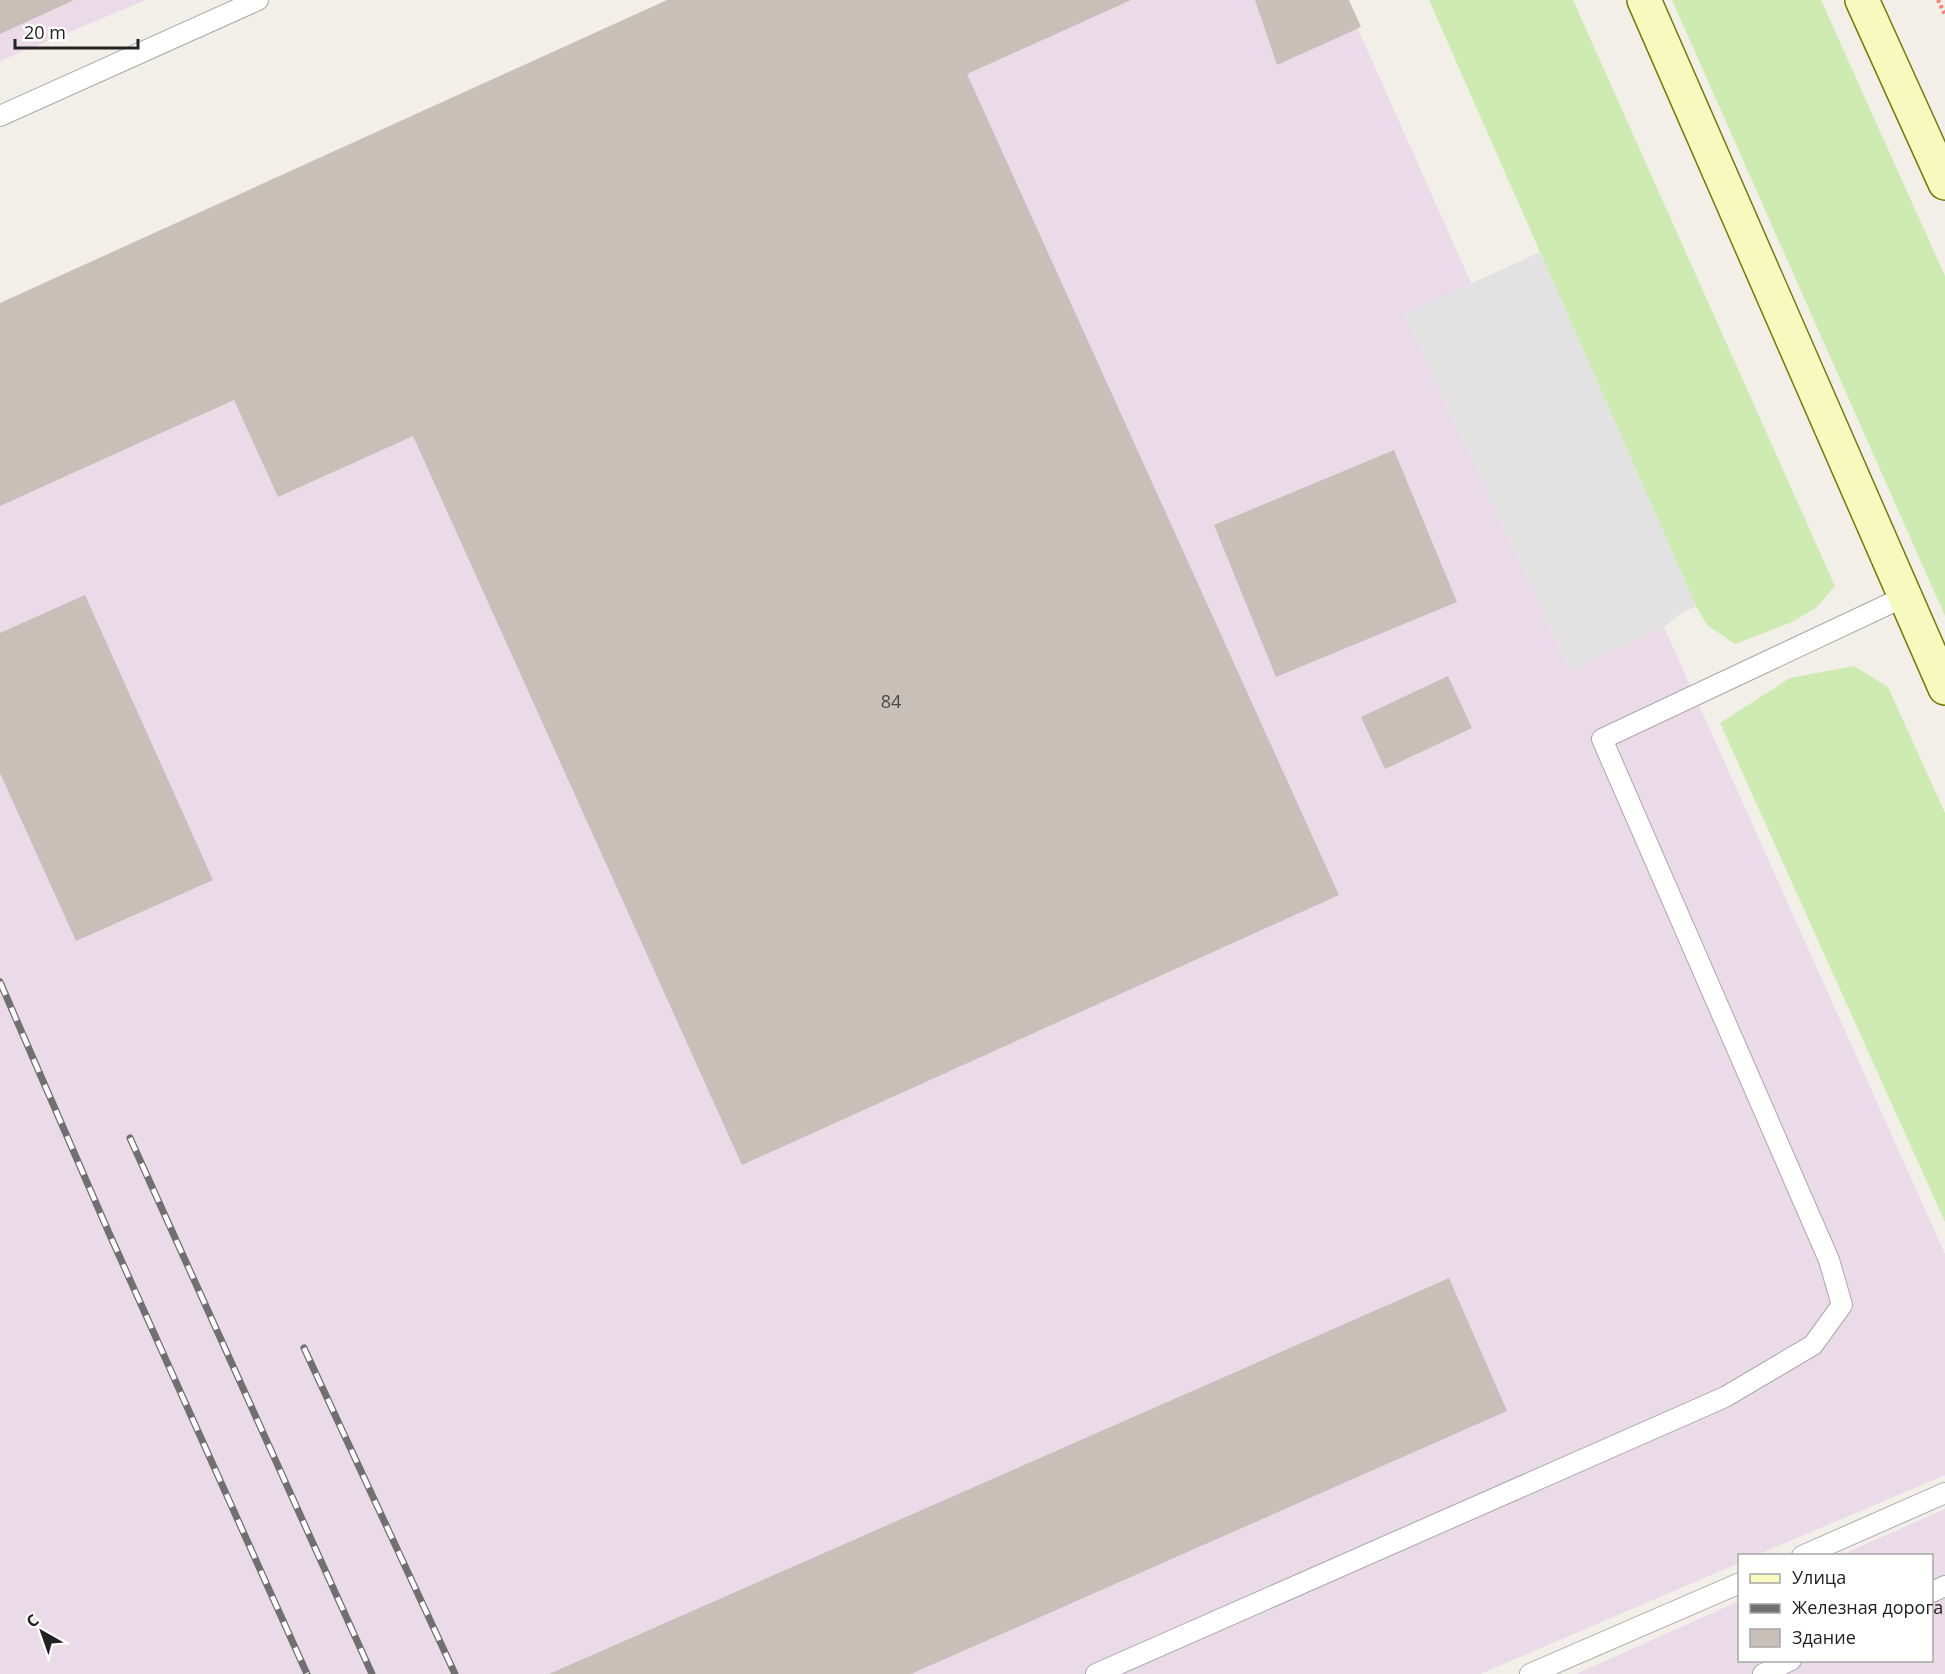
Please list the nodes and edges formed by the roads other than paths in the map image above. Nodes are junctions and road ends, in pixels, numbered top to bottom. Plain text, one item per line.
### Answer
1 (258, 0) edge
2 (1644, 0) edge
3 (1862, 0) edge
4 (0, 116) edge
5 (1945, 183) edge
6 (1906, 596) junction
7 (1945, 688) edge
8 (1945, 1493) edge
9 (1807, 1554) edge
10 (1738, 1584) edge
11 (1787, 1662) edge
12 (1096, 1674) edge
13 (1530, 1674) edge
14 (1763, 1674) edge

1 - 4 lane
2 - 6 street
3 - 5 street
6 - 7 street
6 - 12 lane
8 - 9 lane
10 - 13 lane
11 - 14 lane

